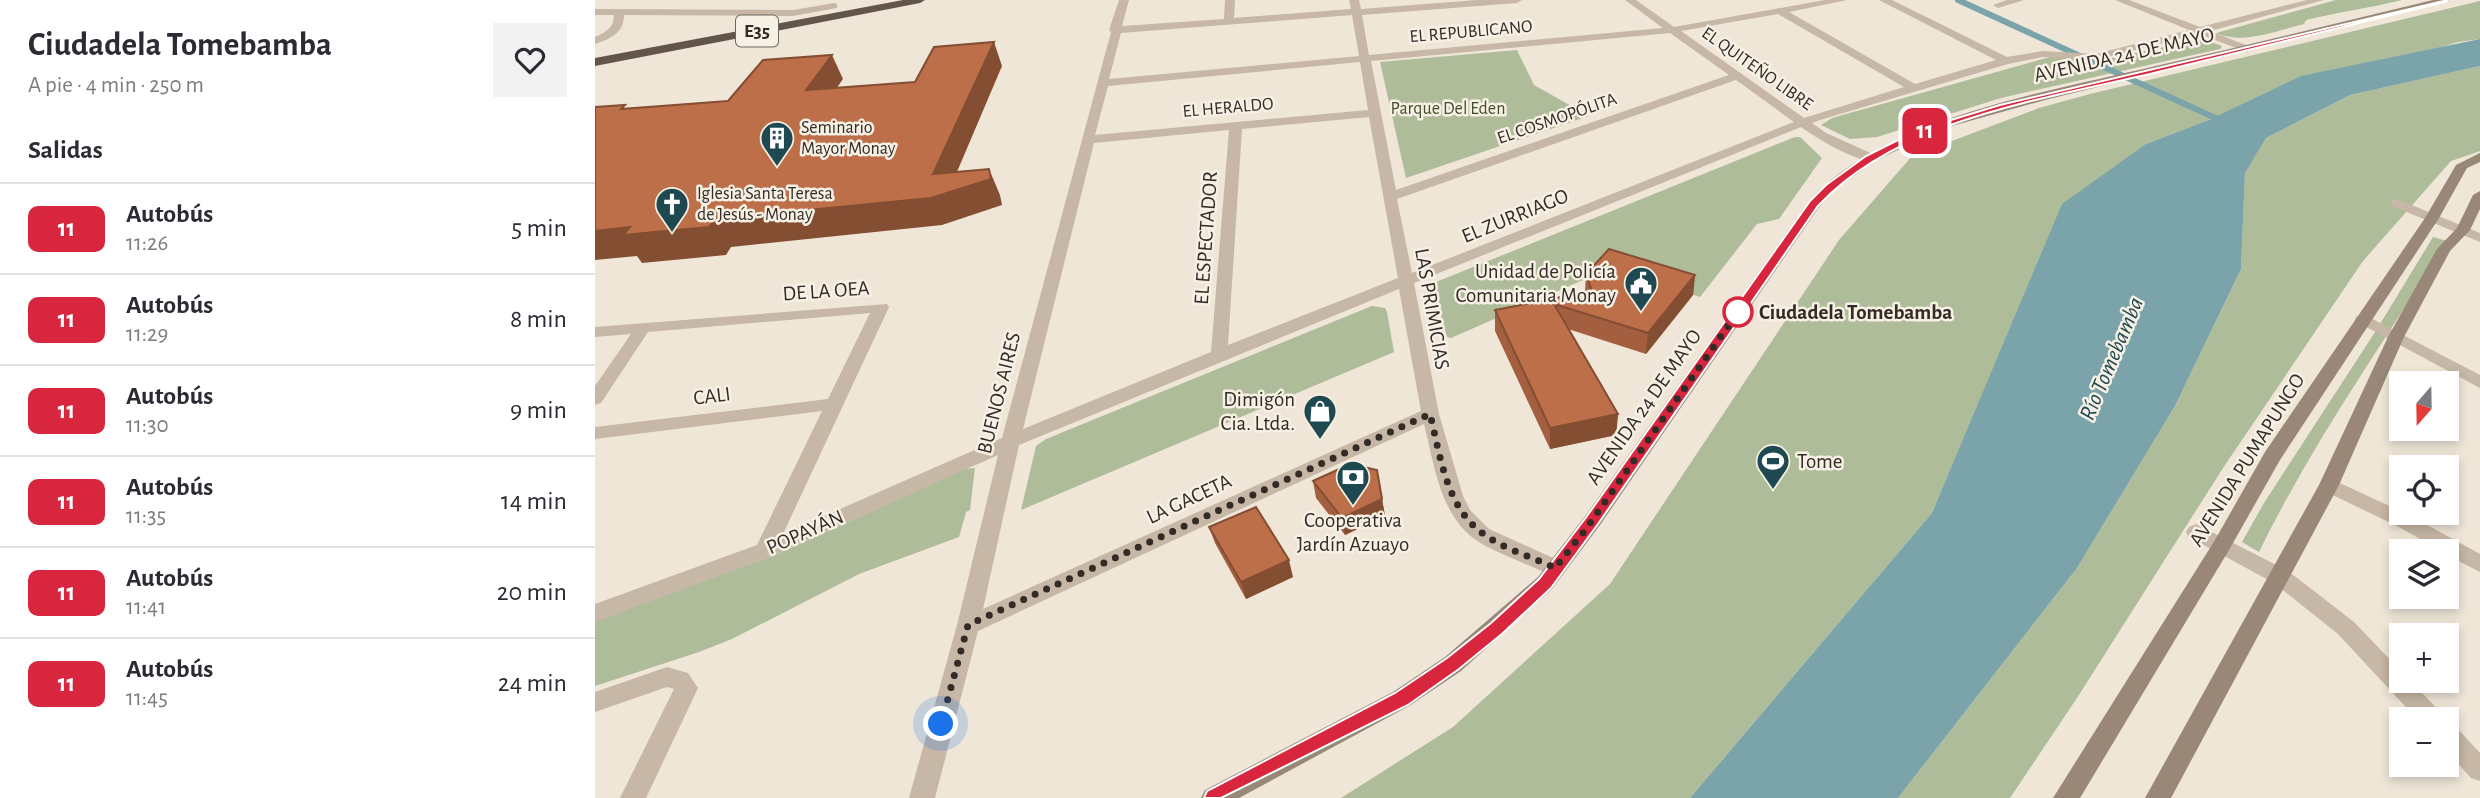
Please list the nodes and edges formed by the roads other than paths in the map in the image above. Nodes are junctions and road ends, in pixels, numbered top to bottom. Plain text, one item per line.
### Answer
1 (866, 0) edge
2 (920, 0) edge
3 (1124, 0) edge
4 (1230, 0) edge
5 (1517, 0) edge
6 (1630, 0) edge
7 (1842, 0) edge
8 (1884, 0) edge
9 (2019, 0) edge
10 (2120, 0) edge
11 (2319, 0) edge
12 (2445, 0) edge
13 (1998, 5) dead end
14 (834, 6) junction
15 (1355, 6) edge
16 (595, 12) edge
17 (1781, 12) junction
18 (619, 13) junction
19 (1229, 22) junction
20 (1114, 30) junction
21 (1672, 30) junction
22 (2201, 32) junction
23 (595, 41) edge
24 (2246, 49) junction
25 (595, 50) edge
26 (1365, 60) junction
27 (2007, 61) junction
28 (595, 62) edge
29 (1737, 76) junction
30 (1101, 83) junction
31 (1912, 87) junction
32 (1374, 113) junction
33 (1803, 123) junction
34 (1236, 125) junction
35 (1086, 140) junction
36 (2480, 157) edge
37 (1870, 158) junction
38 (2480, 195) edge
39 (1389, 197) junction
40 (2397, 203) dead end
41 (2432, 218) junction
42 (2471, 234) edge
43 (1406, 281) junction
44 (2363, 319) junction
45 (642, 329) junction
46 (595, 332) edge
47 (2396, 337) junction
48 (1219, 355) junction
49 (2480, 382) edge
50 (595, 398) edge
51 (834, 404) junction
52 (1430, 414) junction
53 (595, 433) edge
54 (1011, 441) junction
55 (2329, 485) junction
56 (2196, 532) dead end
57 (2222, 545) junction
58 (765, 550) junction
59 (2480, 564) edge
60 (1555, 568) junction
61 (2281, 577) junction
62 (595, 613) edge
63 (968, 625) junction
64 (595, 702) edge
65 (2421, 707) edge
66 (2459, 747) edge
67 (2480, 770) edge
68 (633, 798) edge
69 (922, 798) edge
70 (1214, 798) edge
71 (2066, 798) edge
72 (2158, 798) edge

1 - 14 highway, E35
2 - 28 highway, E35
3 - 20 street, BUENOS AIRES
4 - 19 street
5 - 15 street
6 - 21 street, EL QUITEÑO LIBRE
7 - 17 street, EL REPUBLICANO
8 - 27 street
9 - 13 street
10 - 22 street
11 - 22 street
12 - 24 main road, AVENIDA 24 DE MAYO
14 - 18 street
14 - 25 highway, E35
15 - 19 street
15 - 26 street, LAS PRIMICIAS
16 - 18 street
17 - 21 street, EL REPUBLICANO
17 - 31 street
18 - 23 street
19 - 20 street
20 - 30 street, BUENOS AIRES
21 - 26 street, EL REPUBLICANO
21 - 29 street, EL QUITEÑO LIBRE
22 - 24 street
22 - 27 street, EL ZURRIAGO
24 - 37 main road, AVENIDA 24 DE MAYO
26 - 30 street, EL REPUBLICANO
26 - 32 street, LAS PRIMICIAS
27 - 31 street, EL ZURRIAGO
29 - 33 street, EL QUITEÑO LIBRE
29 - 39 street, EL COSMOPÓLITA
30 - 35 street, BUENOS AIRES
31 - 33 street, EL ZURRIAGO
32 - 34 street, EL HERALDO
32 - 39 street, LAS PRIMICIAS
33 - 37 street, EL QUITEÑO LIBRE
33 - 43 street, EL ZURRIAGO
34 - 35 street, EL HERALDO
34 - 48 street, EL ESPECTADOR
35 - 54 street, BUENOS AIRES
36 - 41 main road, AVENIDA PUMAPUNGO
37 - 60 main road, AVENIDA 24 DE MAYO
38 - 42 main road
39 - 43 street, LAS PRIMICIAS
40 - 41 street
41 - 42 street
41 - 44 main road, AVENIDA PUMAPUNGO
42 - 47 main road
43 - 48 street, EL ZURRIAGO
43 - 52 street, LAS PRIMICIAS
44 - 47 street
44 - 57 main road, AVENIDA PUMAPUNGO
45 - 46 street, DE LA OEA
45 - 50 street
45 - 51 street, DE LA OEA
47 - 49 street
47 - 55 main road
48 - 54 street, EL ZURRIAGO
51 - 53 street, CALI
51 - 58 street, DE LA OEA
52 - 60 street, LAS PRIMICIAS
52 - 63 street, LA GACETA
54 - 58 street, POPAYÁN
54 - 63 street, BUENOS AIRES
55 - 59 street
55 - 61 main road
56 - 57 street
57 - 61 street
57 - 71 main road, AVENIDA PUMAPUNGO
58 - 62 street, POPAYÁN
60 - 70 main road, AVENIDA 24 DE MAYO
61 - 65 street
61 - 72 main road
63 - 69 street, BUENOS AIRES
64 - 68 street
66 - 67 street

